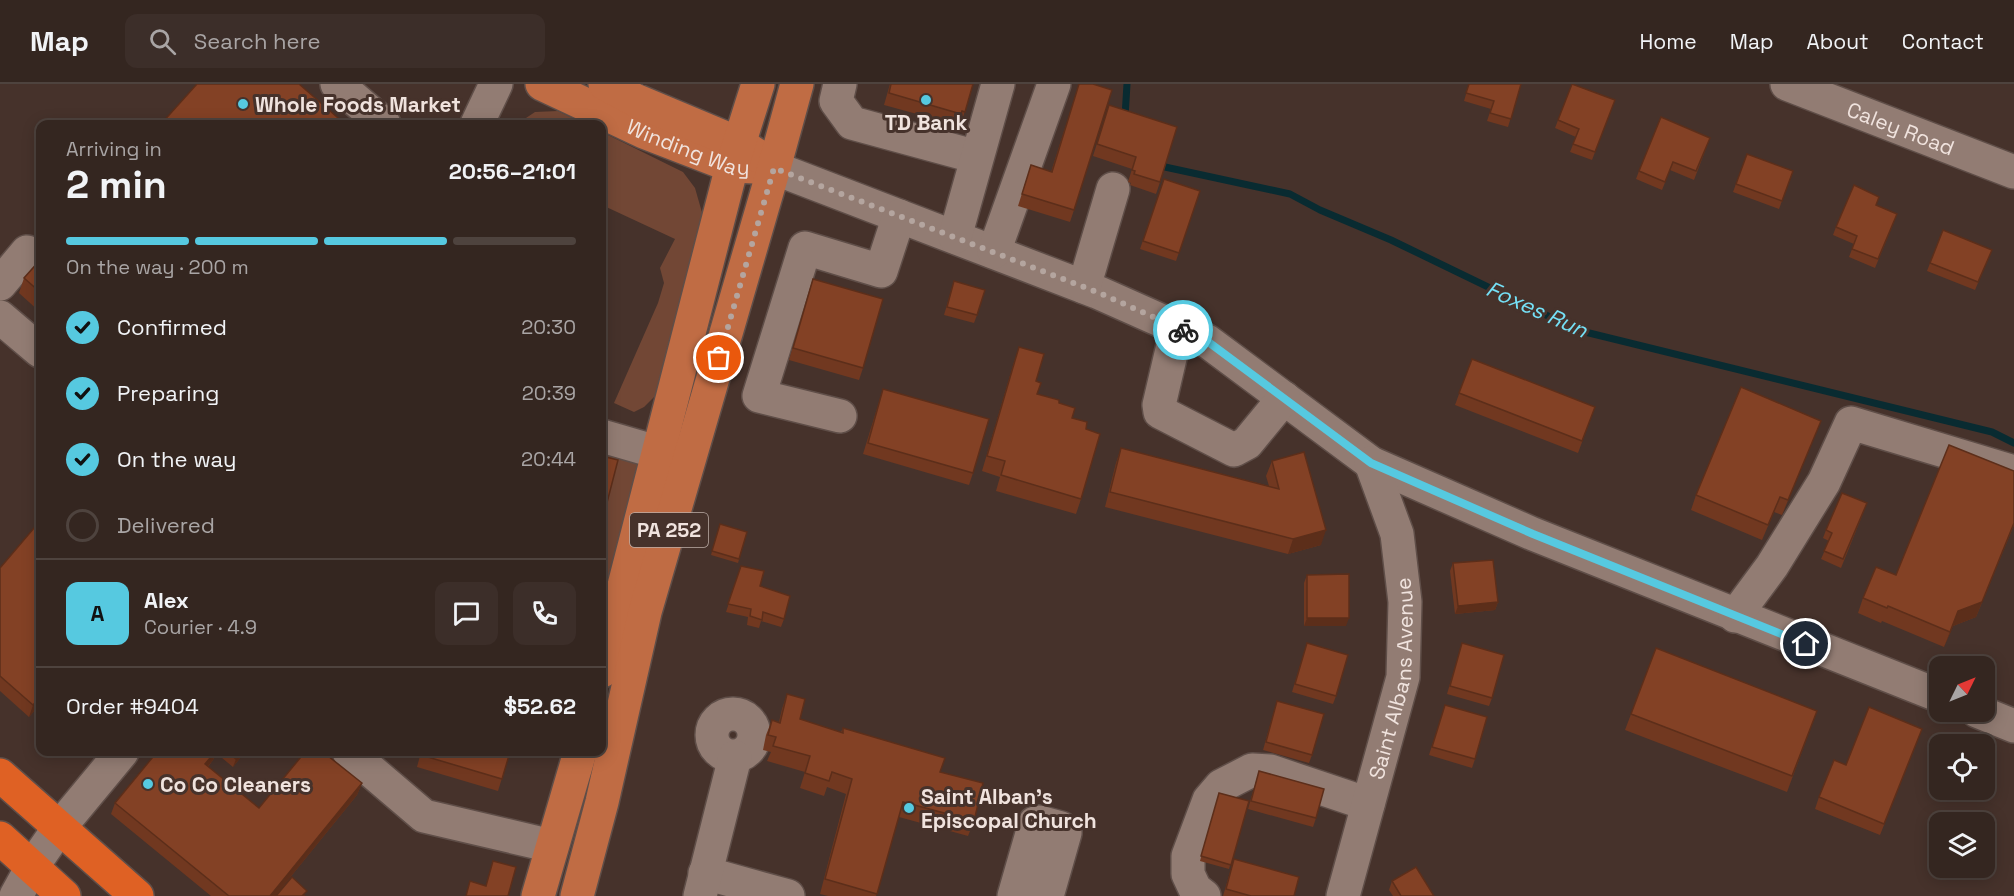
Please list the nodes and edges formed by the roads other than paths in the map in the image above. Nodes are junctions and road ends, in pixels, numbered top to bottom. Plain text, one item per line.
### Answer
1 (338, 84) edge
2 (496, 84) edge
3 (542, 84) edge
4 (604, 84) edge
5 (758, 84) edge
6 (797, 84) edge
7 (840, 84) edge
8 (998, 84) edge
9 (1054, 84) edge
10 (1787, 84) edge
11 (379, 120) edge
12 (479, 120) edge
13 (736, 155) junction
14 (977, 157) junction
15 (774, 168) junction
16 (2014, 172) edge
17 (1113, 189) dead end
18 (899, 216) junction
19 (955, 237) junction
20 (27, 252) dead end
21 (994, 252) junction
22 (0, 284) edge
23 (1084, 287) junction
24 (0, 317) edge
25 (1177, 328) junction
26 (36, 348) edge
27 (1284, 398) junction
28 (840, 416) dead end
29 (606, 437) edge
30 (657, 452) junction
31 (1371, 463) junction
32 (2014, 472) edge
33 (610, 602) edge
34 (1735, 616) junction
35 (606, 636) edge
36 (1929, 692) edge
37 (1995, 718) edge
38 (2014, 726) edge
39 (119, 756) edge
40 (353, 756) edge
41 (579, 756) edge
42 (735, 757) dead end
43 (0, 775) edge
44 (1368, 804) junction
45 (59, 828) junction
46 (0, 838) edge
47 (552, 846) junction
48 (32, 867) junction
49 (703, 885) edge
50 (16, 896) edge
51 (64, 896) edge
52 (137, 896) edge
53 (538, 896) edge
54 (577, 896) edge
55 (788, 896) edge
56 (1014, 896) edge
57 (1047, 896) edge
58 (1204, 896) edge
59 (1343, 896) edge

1 - 11 street
2 - 12 street
3 - 13 main road, Winding Way
4 - 13 main road, Winding Way
5 - 13 main road, PA 252
6 - 15 main road, PA 252
7 - 14 street
8 - 14 street
9 - 21 street
10 - 16 street, Caley Road
13 - 15 main road, Winding Way
13 - 30 main road, PA 252
14 - 19 street
15 - 18 street, Winding Way
15 - 54 main road, PA 252
17 - 23 street
18 - 19 street, Winding Way
18 - 28 street
19 - 21 street, Winding Way
20 - 22 street
21 - 23 street, Winding Way
23 - 25 street, Winding Way
24 - 26 street
25 - 27 street, Winding Way
25 - 27 street
27 - 31 street, Winding Way
29 - 30 street
30 - 33 main road, PA 252
31 - 34 street, Winding Way
31 - 44 street, Saint Albans Avenue
32 - 34 street
33 - 35 main road, PA 252
34 - 36 street, Winding Way
37 - 38 street
39 - 45 street
40 - 47 street
41 - 47 main road
42 - 49 street
43 - 45 highway
44 - 58 street
44 - 59 street, Saint Albans Avenue
45 - 48 street
45 - 52 highway
46 - 48 highway
47 - 53 main road
48 - 50 street
48 - 51 highway
49 - 55 street
56 - 57 street

